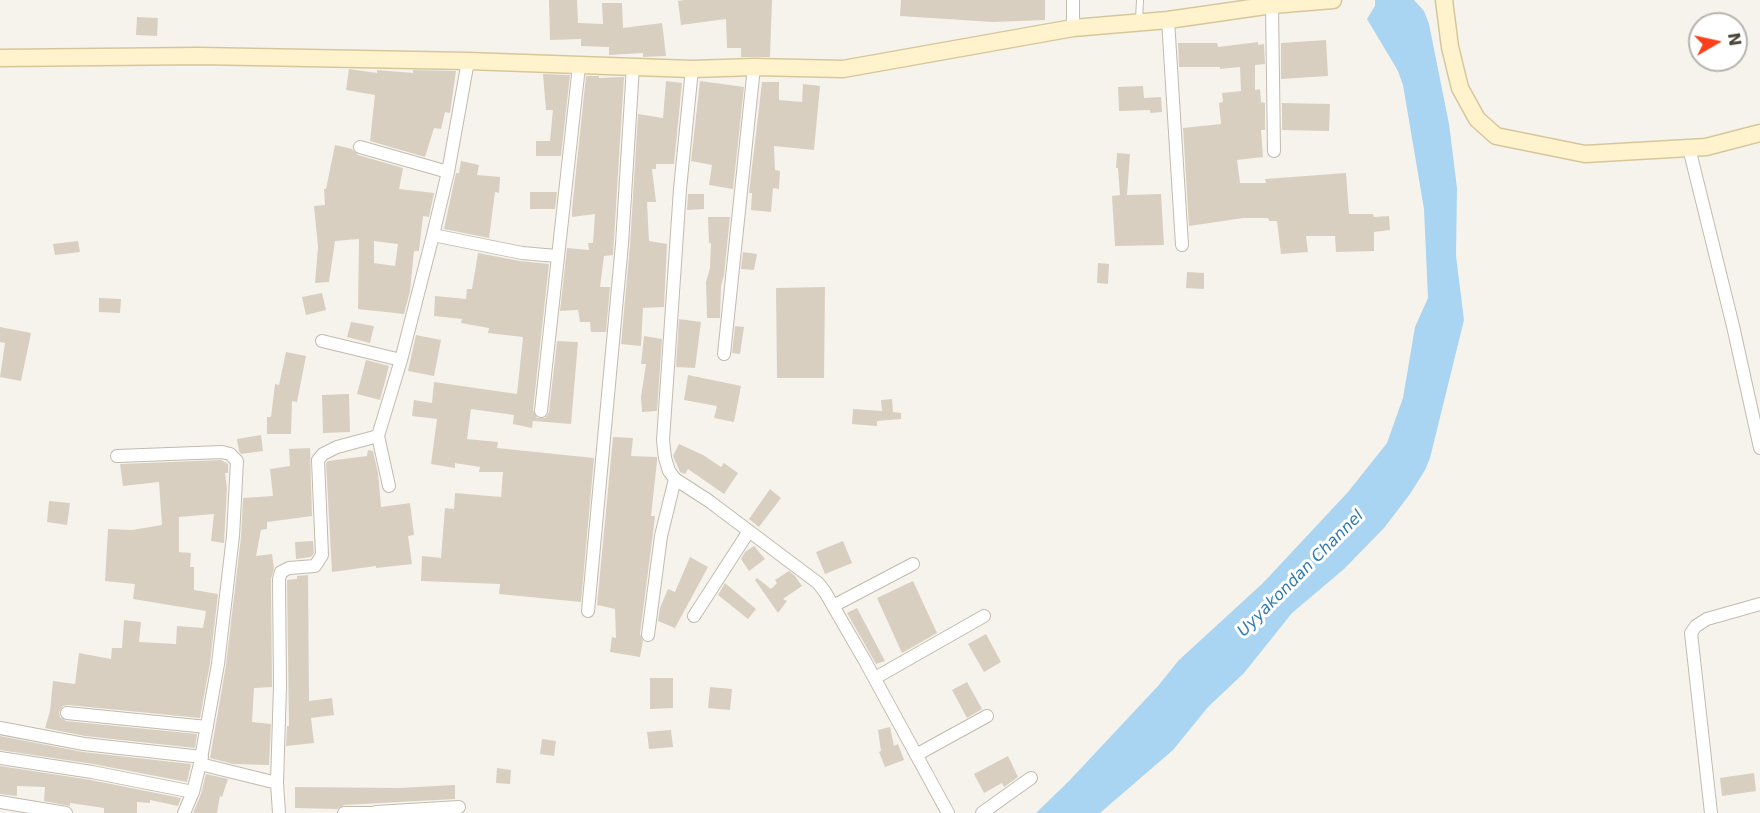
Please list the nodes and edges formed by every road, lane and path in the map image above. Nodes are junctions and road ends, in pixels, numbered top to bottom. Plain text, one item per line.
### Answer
1 (1073, 0) edge
2 (1140, 0) edge
3 (1333, 0) edge
4 (1444, 0) edge
5 (1272, 5) junction
6 (1168, 21) junction
7 (1138, 23) junction
8 (1073, 28) junction
9 (0, 58) edge
10 (468, 61) junction
11 (579, 66) junction
12 (633, 66) junction
13 (754, 67) junction
14 (692, 69) junction
15 (1760, 133) edge
16 (360, 147) dead end
17 (1689, 148) junction
18 (1274, 151) dead end
19 (448, 172) junction
20 (433, 235) junction
21 (1182, 245) dead end
22 (557, 256) junction
23 (322, 341) dead end
24 (724, 354) dead end
25 (401, 360) junction
26 (541, 411) dead end
27 (378, 436) junction
28 (1760, 448) edge
29 (117, 456) dead end
30 (675, 479) junction
31 (389, 486) dead end
32 (749, 531) junction
33 (913, 564) dead end
34 (1760, 604) edge
35 (833, 606) junction
36 (588, 610) dead end
37 (694, 616) dead end
38 (984, 616) dead end
39 (648, 635) dead end
40 (874, 678) junction
41 (67, 713) dead end
42 (987, 716) dead end
43 (207, 727) junction
44 (0, 728) edge
45 (916, 755) junction
46 (0, 758) edge
47 (201, 760) junction
48 (1031, 778) dead end
49 (277, 783) junction
50 (193, 792) junction
51 (0, 802) edge
52 (459, 807) dead end
53 (376, 812) edge
54 (66, 813) edge
55 (184, 813) edge
56 (279, 813) edge
57 (344, 813) edge
58 (948, 813) edge
59 (982, 813) edge
60 (1711, 813) edge

1 - 8 street
2 - 7 lane
3 - 5 street
4 - 17 street
5 - 6 street
5 - 18 street
6 - 7 street
6 - 21 street
7 - 8 street
8 - 13 street
9 - 10 street
10 - 11 street
10 - 19 street
11 - 12 street
11 - 22 street
12 - 14 street
12 - 36 street
13 - 14 street
13 - 24 street
14 - 30 street
15 - 17 street
16 - 19 street
17 - 28 street
19 - 20 street
20 - 22 street
20 - 25 street
22 - 26 street
23 - 25 street
25 - 27 street
27 - 31 street
27 - 49 street
29 - 43 street
30 - 32 street
30 - 39 street
32 - 35 street
32 - 37 street
33 - 35 street
34 - 60 street
35 - 40 street
38 - 40 street
40 - 45 street
41 - 43 street
42 - 45 street
43 - 47 street
44 - 47 street
45 - 58 street
46 - 50 street
47 - 49 street
47 - 50 street
48 - 59 street
49 - 56 street
50 - 55 street
51 - 54 street
52 - 53 street
53 - 57 street

